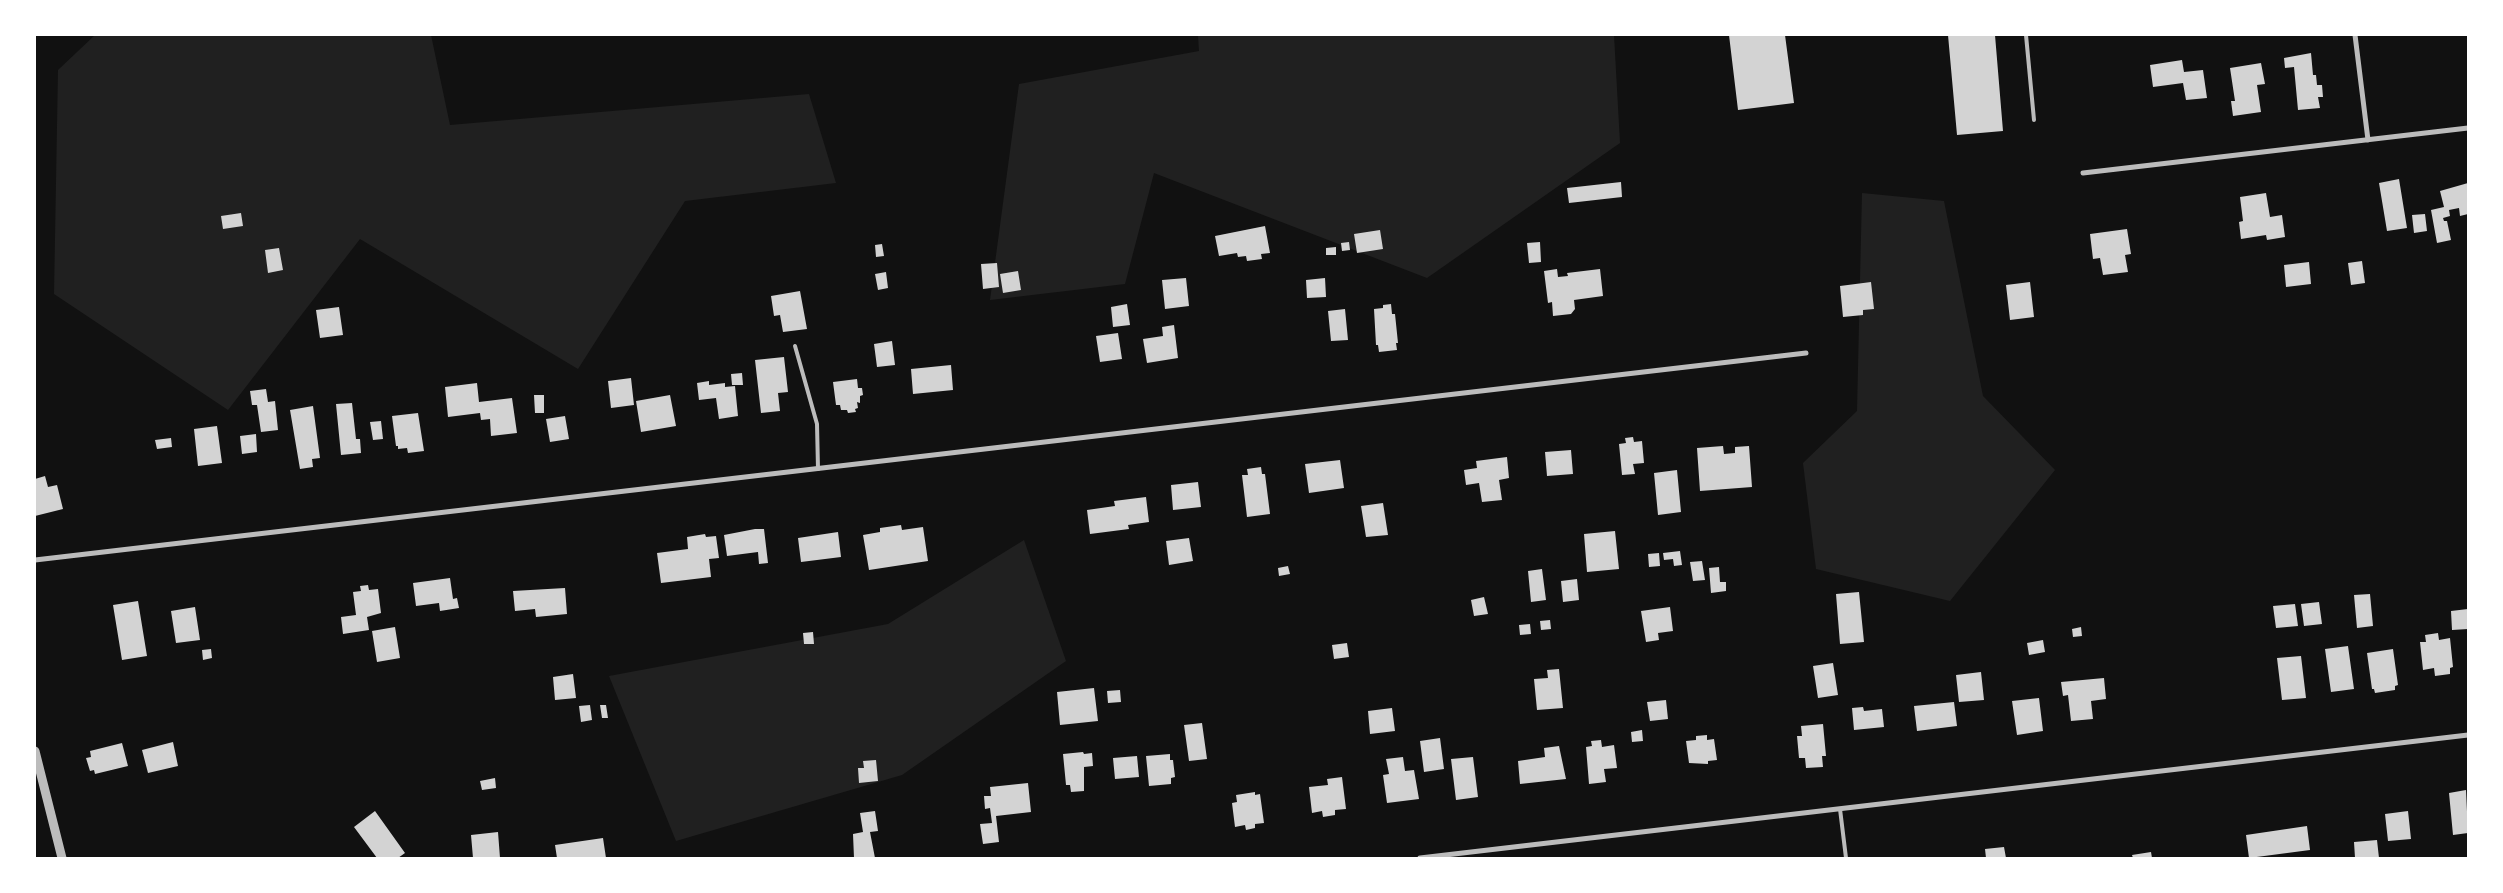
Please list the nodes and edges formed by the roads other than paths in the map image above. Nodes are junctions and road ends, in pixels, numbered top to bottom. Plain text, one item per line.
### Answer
1 (2026, 35) edge
2 (2355, 35) edge
3 (2034, 120) dead end
4 (2468, 128) edge
5 (2368, 140) junction
6 (2083, 173) dead end
7 (795, 346) dead end
8 (1806, 353) dead end
9 (818, 469) junction
10 (35, 560) edge
11 (2468, 735) edge
12 (35, 751) edge
13 (1840, 809) junction
14 (62, 858) edge
15 (1420, 858) edge
16 (1846, 858) edge

1 - 3 lane
2 - 5 street
4 - 5 street
5 - 6 street
7 - 9 lane
8 - 9 street
9 - 10 street
11 - 13 street
12 - 14 street
13 - 15 street
13 - 16 lane

